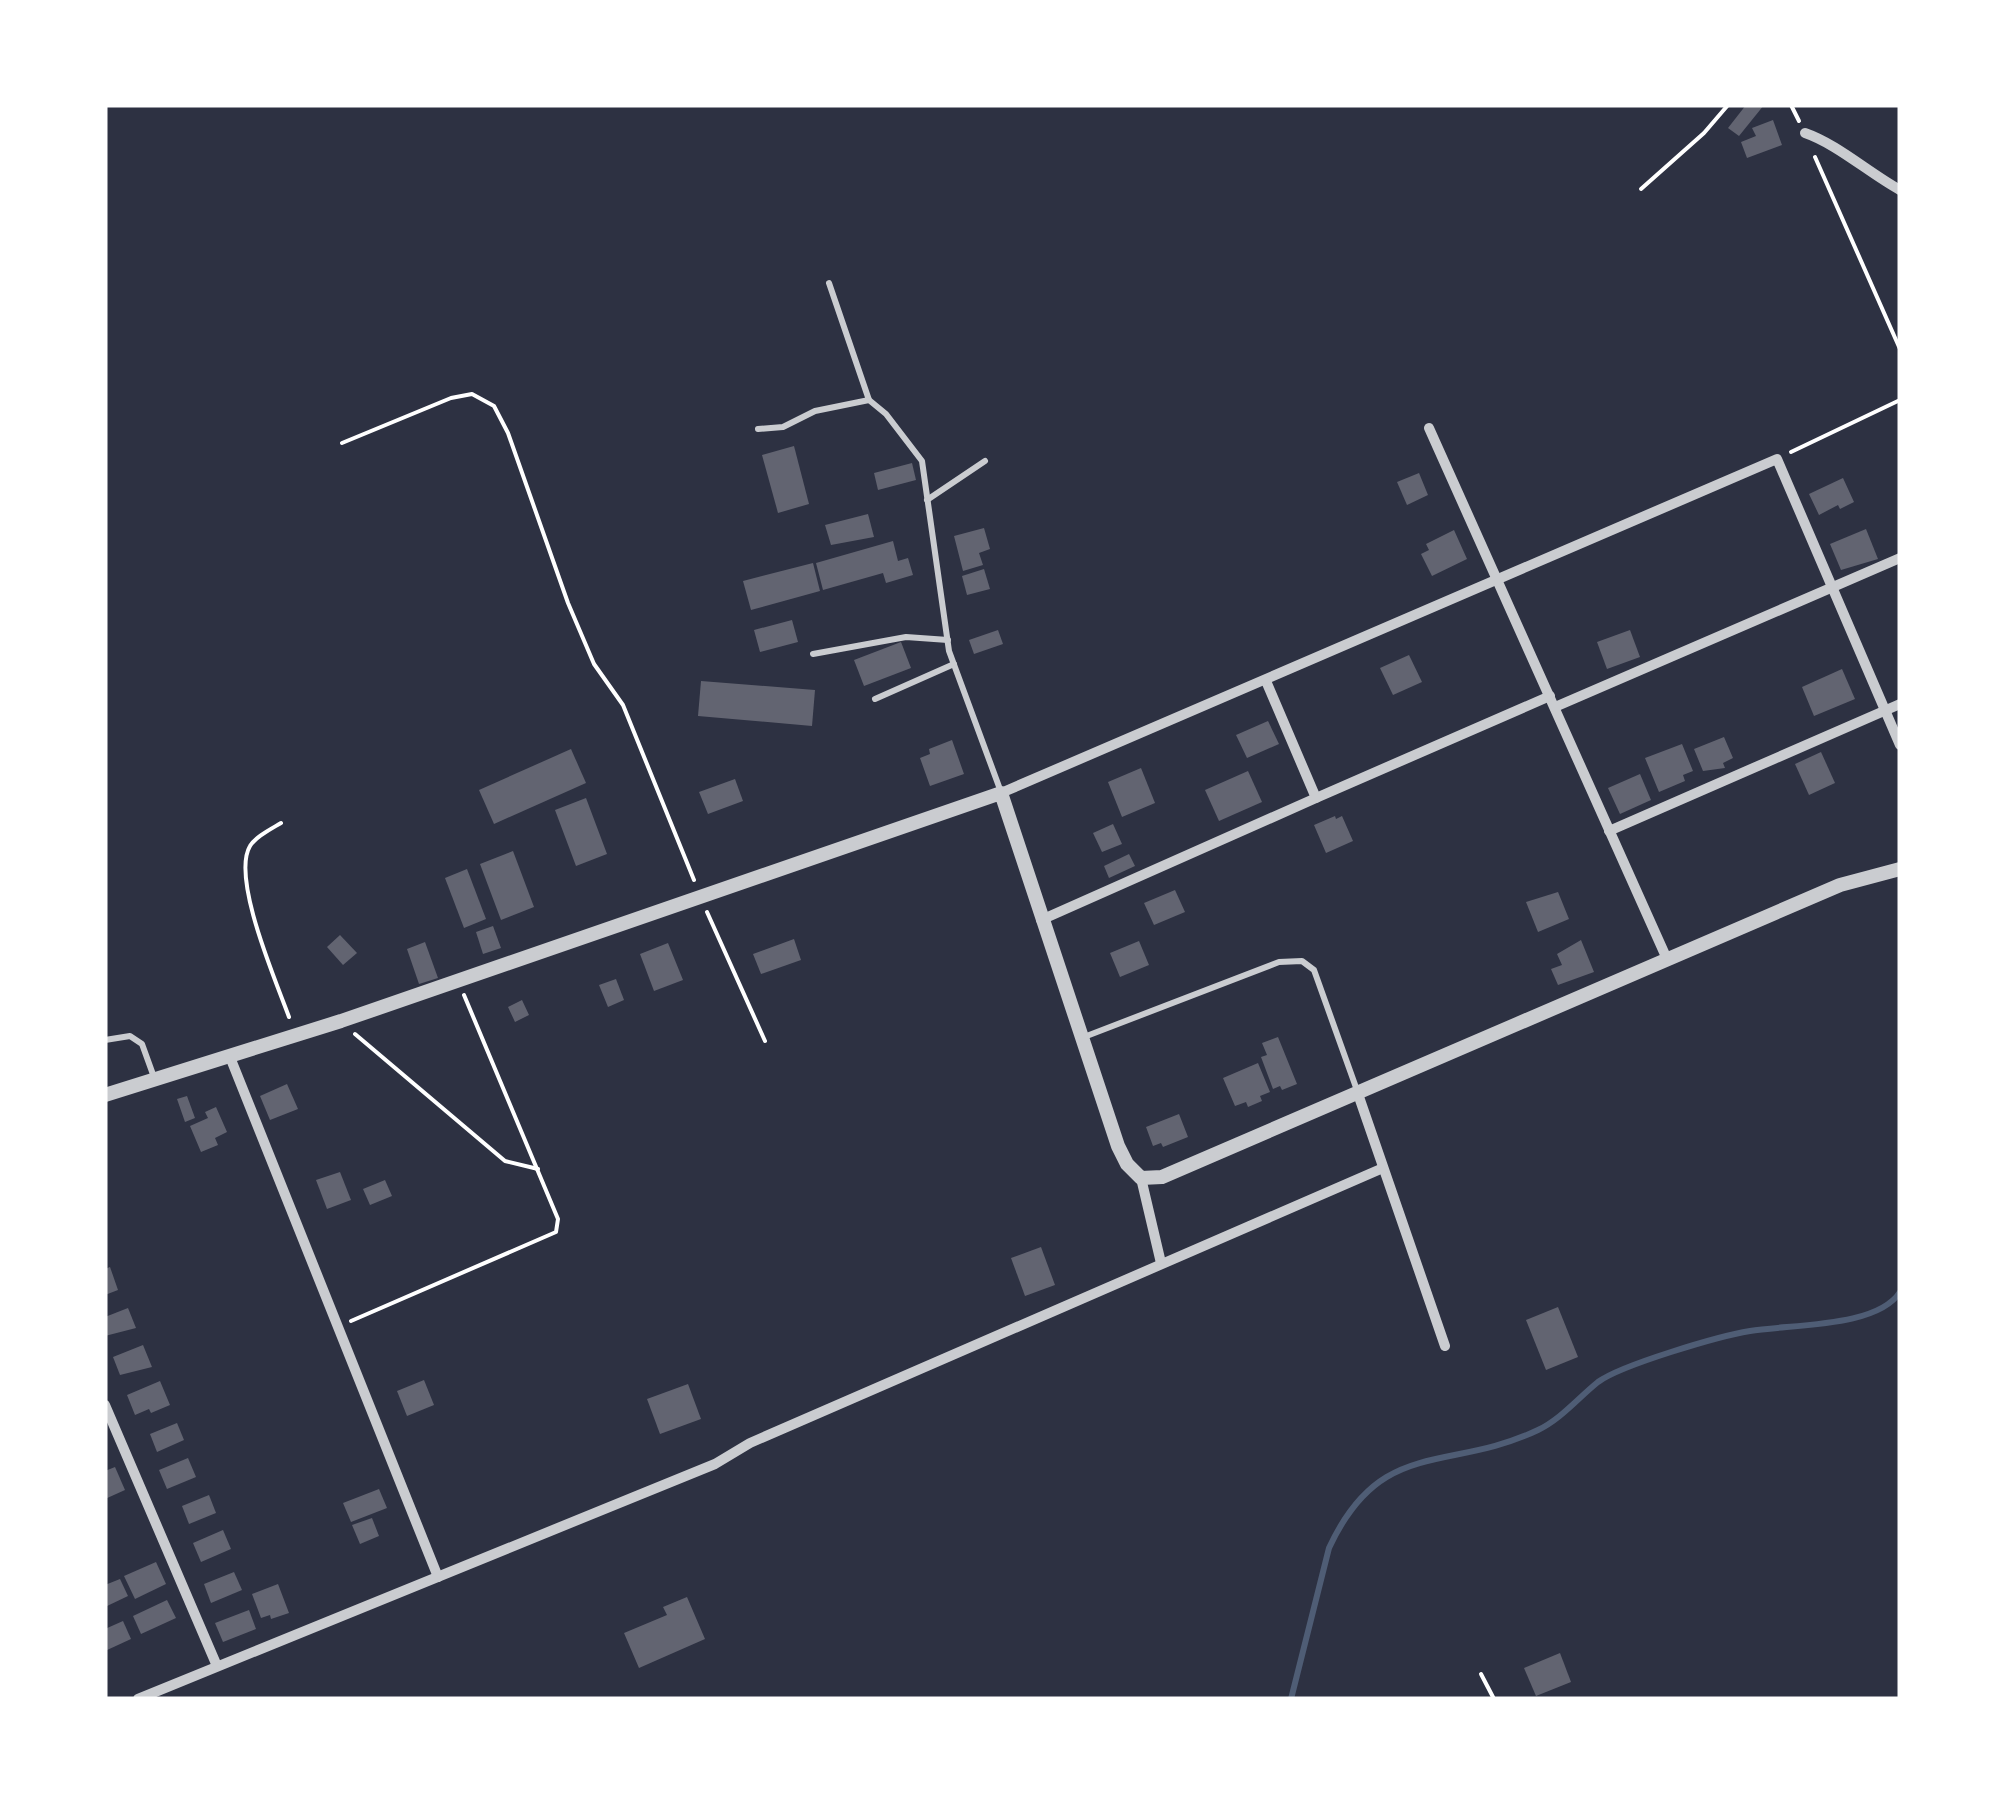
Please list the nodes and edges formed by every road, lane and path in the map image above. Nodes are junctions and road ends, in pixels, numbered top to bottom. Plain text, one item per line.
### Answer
1 (1728, 105) edge
2 (1791, 105) edge
3 (1805, 133) junction
4 (1641, 189) dead end
5 (1900, 190) edge
6 (829, 284) dead end
7 (1900, 349) edge
8 (869, 400) junction
9 (1900, 400) edge
10 (1429, 428) dead end
11 (758, 429) dead end
12 (342, 443) dead end
13 (1777, 458) junction
14 (985, 461) dead end
15 (928, 500) junction
16 (1900, 558) edge
17 (1497, 578) junction
18 (1833, 587) junction
19 (948, 640) junction
20 (814, 654) dead end
21 (954, 664) junction
22 (1266, 681) junction
23 (1550, 696) junction
24 (875, 699) dead end
25 (1900, 704) edge
26 (1555, 708) junction
27 (1886, 710) junction
28 (1900, 745) edge
29 (1001, 793) junction
30 (1316, 798) junction
31 (281, 823) dead end
32 (1608, 832) junction
33 (1900, 869) edge
34 (702, 898) junction
35 (1041, 920) junction
36 (1667, 959) junction
37 (458, 981) junction
38 (341, 1021) junction
39 (296, 1036) junction
40 (1082, 1038) junction
41 (105, 1040) edge
42 (765, 1041) dead end
43 (230, 1057) junction
44 (156, 1080) junction
45 (1358, 1094) junction
46 (105, 1095) edge
47 (1383, 1168) junction
48 (538, 1169) junction
49 (1141, 1178) junction
50 (1161, 1262) junction
51 (336, 1327) junction
52 (1444, 1346) dead end
53 (105, 1405) edge
54 (438, 1577) junction
55 (217, 1666) junction
56 (1481, 1674) dead end
57 (138, 1699) edge
58 (1494, 1699) edge

1 - 4 path
2 - 3 path
3 - 5 street
3 - 7 path
6 - 8 lane
8 - 11 lane
8 - 15 lane
9 - 13 path
10 - 17 street
12 - 34 path
13 - 17 street
13 - 18 street
14 - 15 lane
15 - 19 lane
16 - 18 street
17 - 22 street
17 - 23 street
18 - 26 street
18 - 27 street
19 - 20 lane
19 - 21 lane
21 - 24 lane
21 - 29 lane
22 - 29 street
22 - 30 street
23 - 26 street
23 - 30 street
25 - 27 street
26 - 32 street
27 - 28 street
27 - 32 street
29 - 34 street
29 - 35 street
30 - 35 street
31 - 39 path
32 - 36 street
33 - 36 street
34 - 37 street
34 - 42 path
35 - 40 street
36 - 45 street
37 - 38 street
37 - 48 path
38 - 39 street
38 - 48 path
39 - 43 street
40 - 45 lane
40 - 49 street
41 - 44 lane
43 - 44 street
43 - 51 street
44 - 46 street
45 - 47 street
45 - 49 street
47 - 50 street
47 - 52 street
48 - 51 path
49 - 50 street
50 - 54 street
51 - 54 street
53 - 55 street
54 - 55 street
55 - 57 street
56 - 58 path

